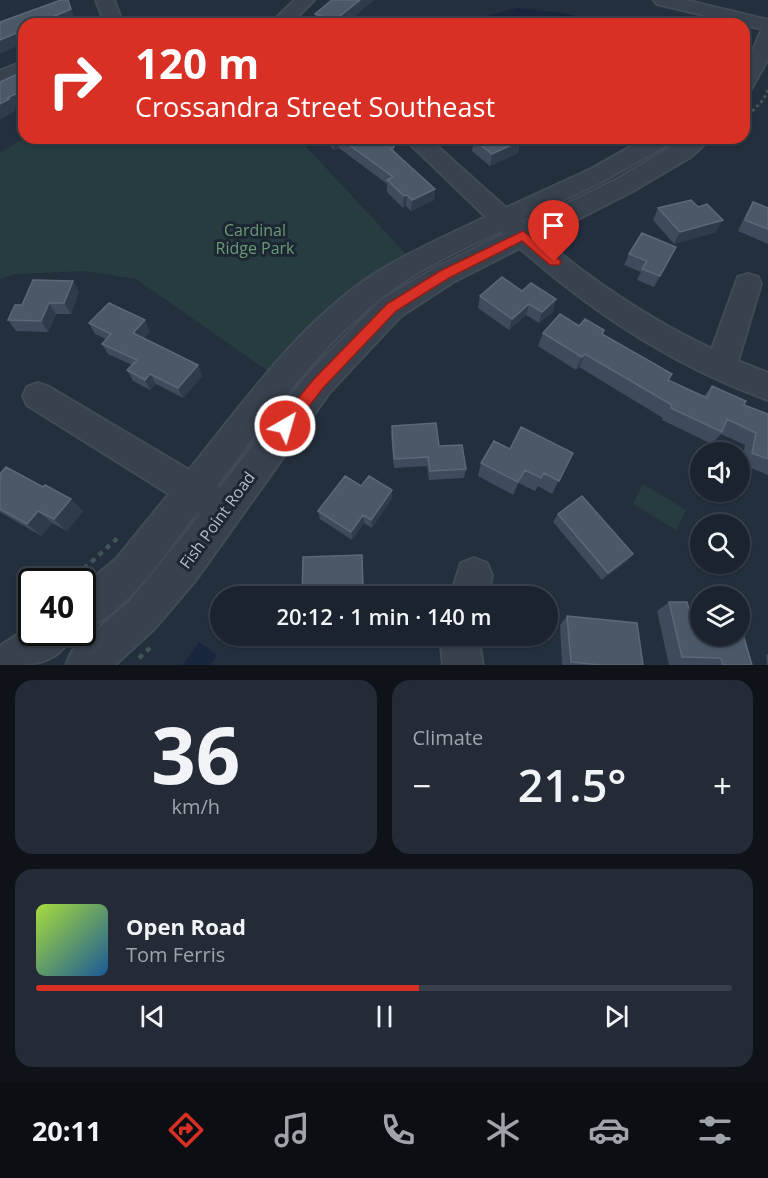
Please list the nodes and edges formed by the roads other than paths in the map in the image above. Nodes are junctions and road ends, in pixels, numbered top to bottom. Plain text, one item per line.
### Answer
1 (105, 0) edge
2 (305, 0) edge
3 (663, 0) edge
4 (717, 0) edge
5 (765, 15) edge
6 (112, 18) edge
7 (286, 18) edge
8 (750, 33) edge
9 (768, 33) edge
10 (18, 70) edge
11 (750, 76) edge
12 (0, 78) edge
13 (422, 144) edge
14 (652, 144) edge
15 (704, 145) edge
16 (512, 227) junction
17 (748, 284) dead end
18 (721, 368) junction
19 (768, 387) edge
20 (38, 396) dead end
21 (194, 491) junction
22 (224, 510) junction
23 (96, 600) edge
24 (35, 646) edge
25 (461, 646) edge
26 (7, 665) edge
27 (86, 665) edge
28 (464, 665) edge

1 - 6 street
2 - 7 street
3 - 5 street
4 - 5 street
5 - 8 street
9 - 11 street
10 - 12 street
13 - 16 street
14 - 16 street, Fish Point Road
15 - 16 street, Fish Point Road
16 - 18 street
16 - 21 street, Fish Point Road
16 - 22 street, Fish Point Road
17 - 18 street
18 - 19 street
20 - 21 street
21 - 22 street
21 - 23 street, Fish Point Road
22 - 27 street, Fish Point Road
24 - 26 street
25 - 28 street

